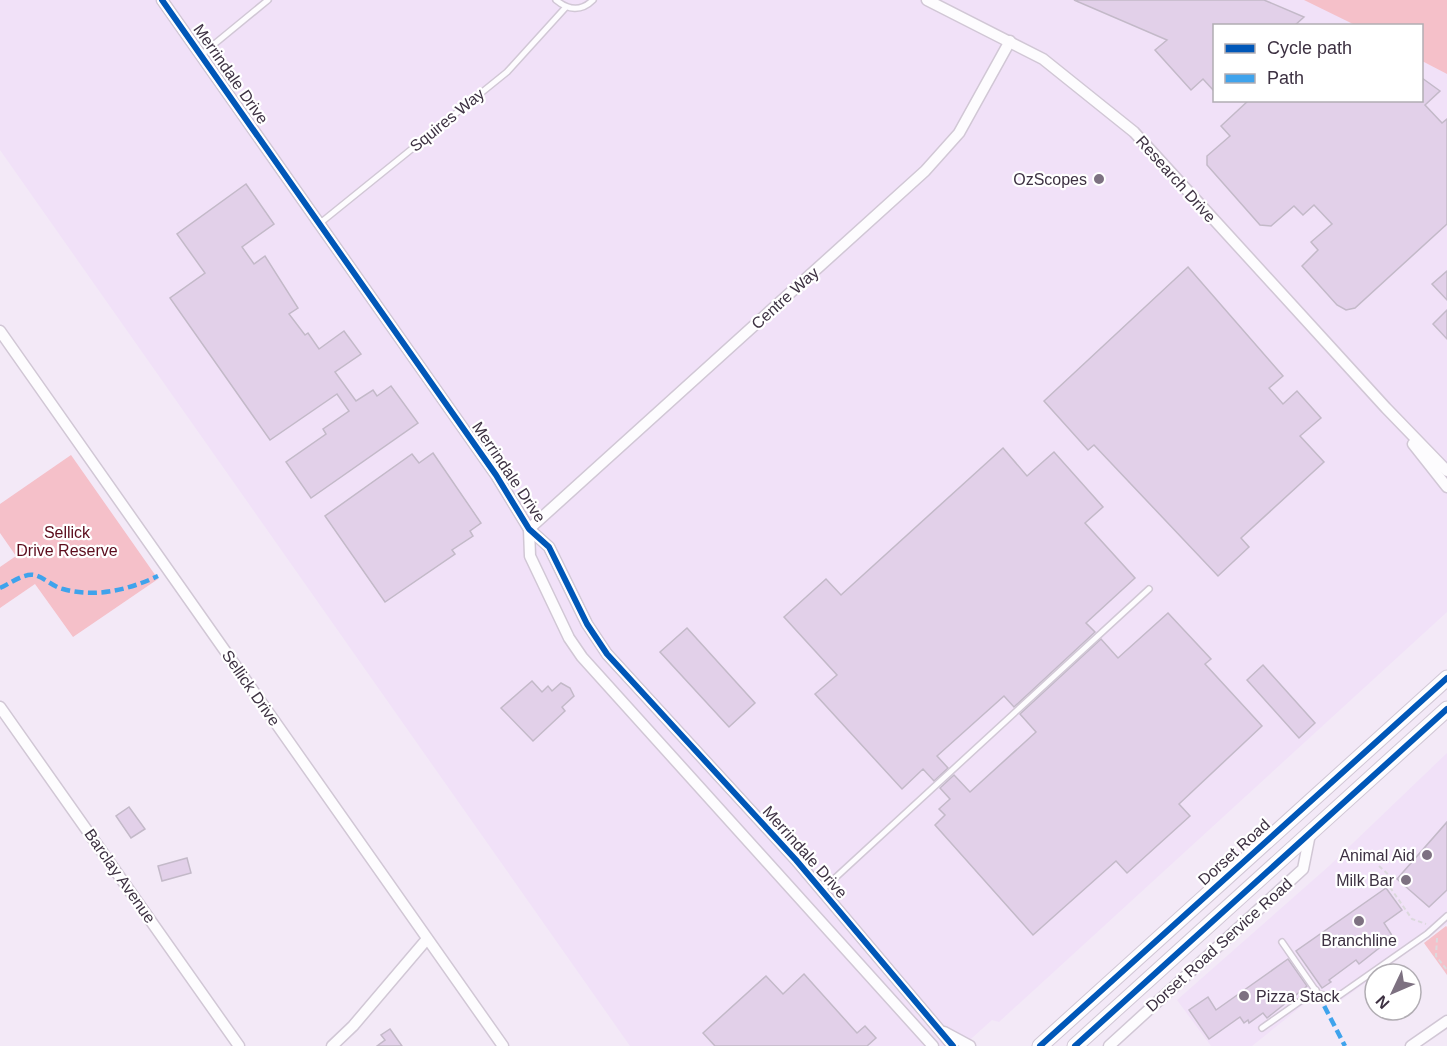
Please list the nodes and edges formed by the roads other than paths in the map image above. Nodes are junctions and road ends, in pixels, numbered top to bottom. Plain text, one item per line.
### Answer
1 (162, 0) edge
2 (268, 0) edge
3 (556, 0) edge
4 (593, 0) edge
5 (927, 0) edge
6 (566, 7) junction
7 (1010, 41) junction
8 (201, 55) junction
9 (319, 224) junction
10 (0, 331) edge
11 (1386, 408) junction
12 (1447, 471) edge
13 (1447, 487) edge
14 (529, 529) junction
15 (1149, 589) dead end
16 (1447, 678) edge
17 (0, 707) edge
18 (1447, 709) edge
19 (731, 790) junction
20 (1315, 797) junction
21 (715, 805) junction
22 (1331, 814) junction
23 (1310, 834) junction
24 (822, 890) junction
25 (807, 905) junction
26 (1447, 916) edge
27 (427, 939) junction
28 (1282, 942) dead end
29 (1316, 990) junction
30 (1447, 1021) edge
31 (1262, 1028) dead end
32 (938, 1029) junction
33 (239, 1046) edge
34 (332, 1046) edge
35 (503, 1046) edge
36 (933, 1046) edge
37 (953, 1046) edge
38 (970, 1046) edge
39 (1040, 1046) edge
40 (1075, 1046) edge
41 (1109, 1046) edge
42 (1411, 1046) edge

1 - 8 street, Merrindale Drive
2 - 8 lane
3 - 6 lane
4 - 6 lane
5 - 7 street, Research Drive
6 - 9 lane, Squires Way
7 - 11 street, Research Drive
7 - 14 street, Centre Way
8 - 9 street, Merrindale Drive
9 - 14 street, Merrindale Drive
10 - 27 street, Sellick Drive
11 - 12 street, Research Drive
11 - 13 street, Research Drive
14 - 19 street, Merrindale Drive
14 - 21 street, Merrindale Drive
15 - 24 lane
16 - 20 main road, Dorset Road
17 - 33 street, Barclay Avenue
18 - 22 main road
19 - 21 street
19 - 24 street, Merrindale Drive
20 - 22 main road
20 - 39 main road, Dorset Road
21 - 25 street, Merrindale Drive
22 - 23 main road
23 - 40 main road
23 - 41 street, Dorset Road Service Road
24 - 25 street
24 - 32 street, Merrindale Drive
25 - 36 street, Merrindale Drive
26 - 29 lane
27 - 34 street
27 - 35 street, Sellick Drive
28 - 29 lane
29 - 31 lane
30 - 42 street
32 - 37 street, Merrindale Drive
32 - 38 street

